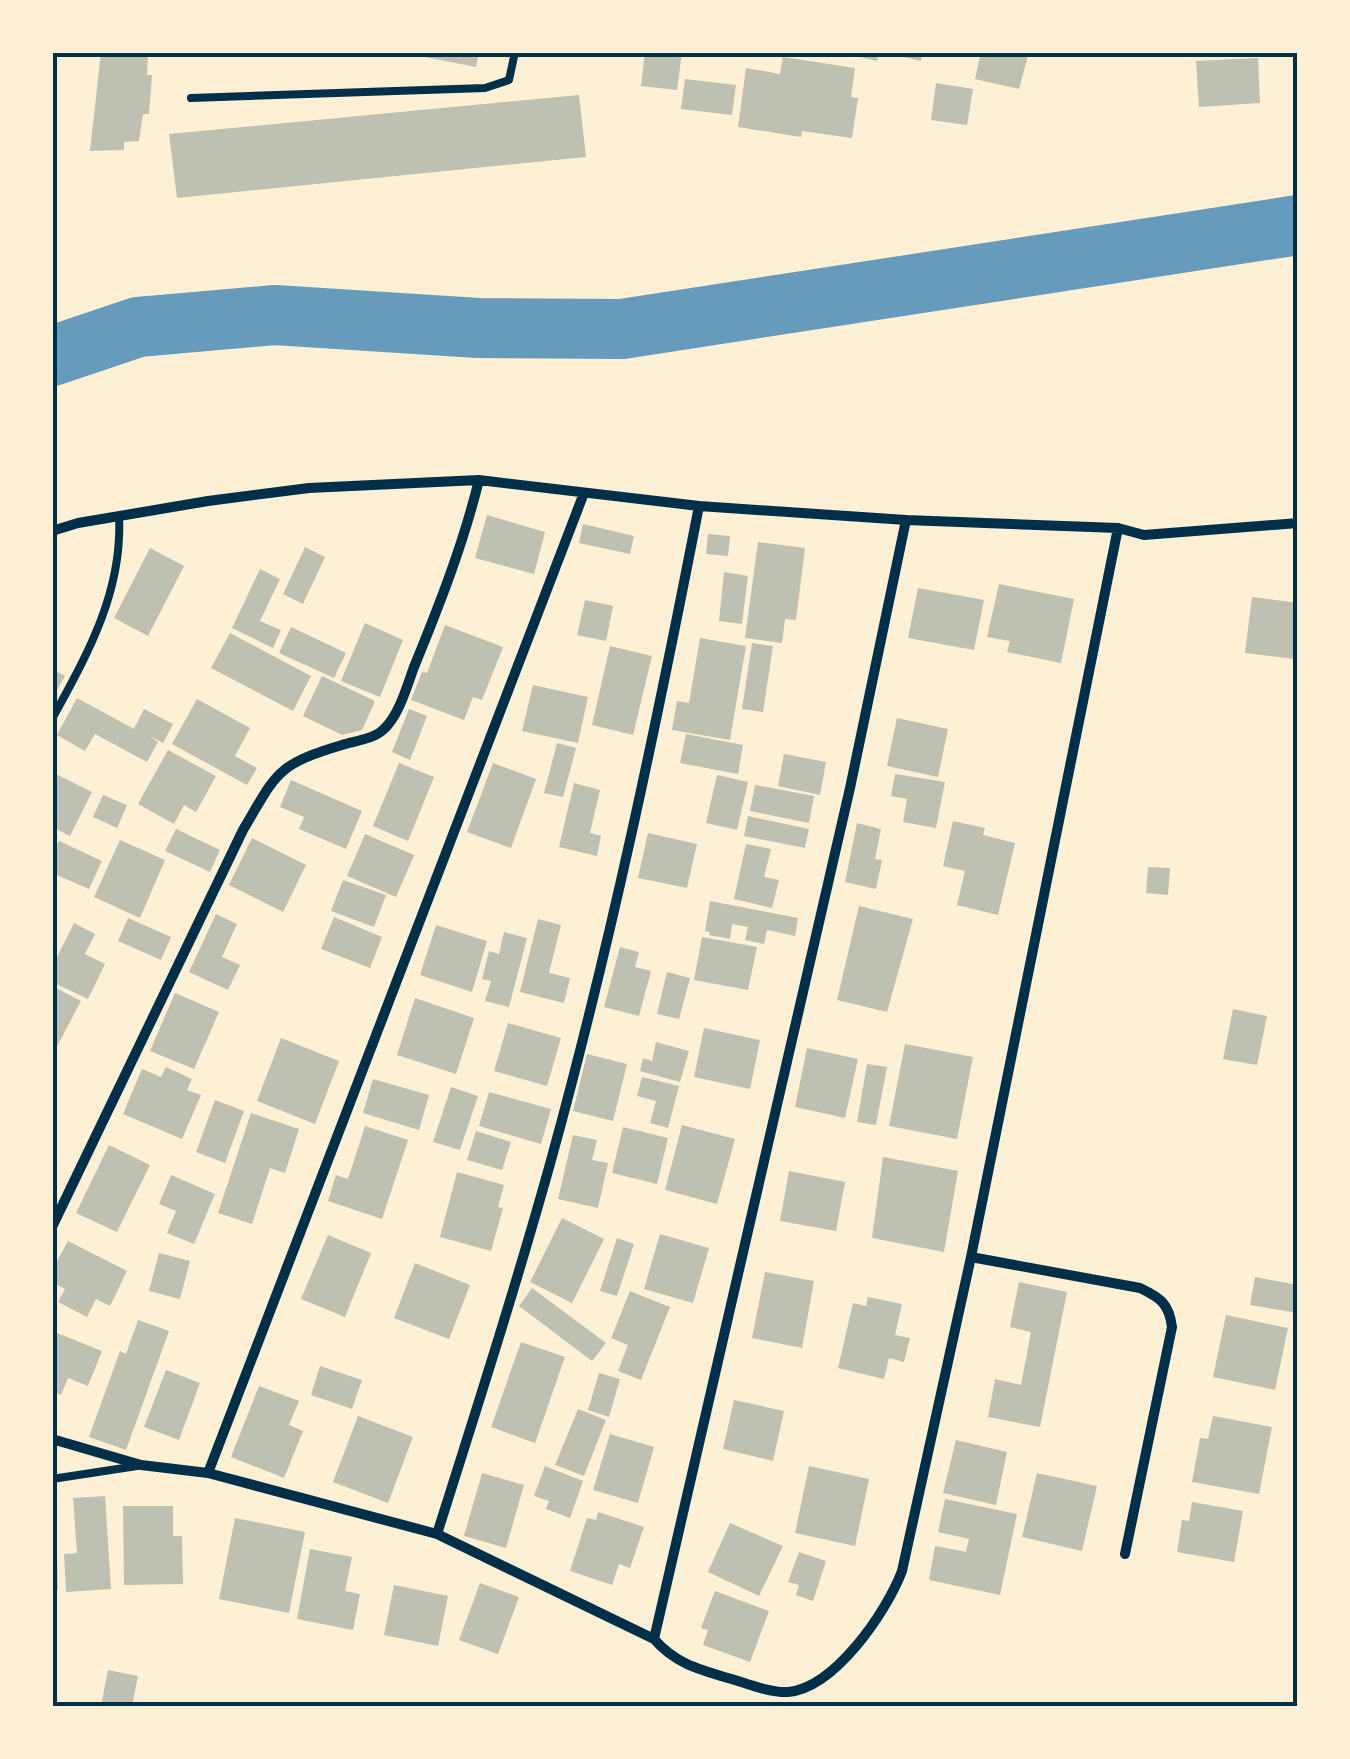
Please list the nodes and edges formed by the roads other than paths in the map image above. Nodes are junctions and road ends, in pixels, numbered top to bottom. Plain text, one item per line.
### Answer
1 (515, 52) edge
2 (191, 98) dead end
3 (480, 480) junction
4 (584, 492) junction
5 (699, 506) junction
6 (119, 516) junction
7 (906, 520) junction
8 (1298, 523) edge
9 (1118, 528) junction
10 (52, 531) edge
11 (52, 719) edge
12 (52, 1226) edge
13 (971, 1257) junction
14 (52, 1439) edge
15 (141, 1465) junction
16 (208, 1472) junction
17 (52, 1479) edge
18 (437, 1534) junction
19 (1125, 1554) dead end
20 (654, 1639) junction

1 - 2 lane
3 - 4 street
3 - 6 street
3 - 12 street
4 - 5 street
4 - 16 street
5 - 7 street
5 - 18 street
6 - 10 street
6 - 11 lane
7 - 9 street
7 - 20 street
8 - 9 street
9 - 13 street
13 - 19 street
13 - 20 street
14 - 15 street
15 - 16 street
15 - 17 lane
16 - 18 street
18 - 20 street

